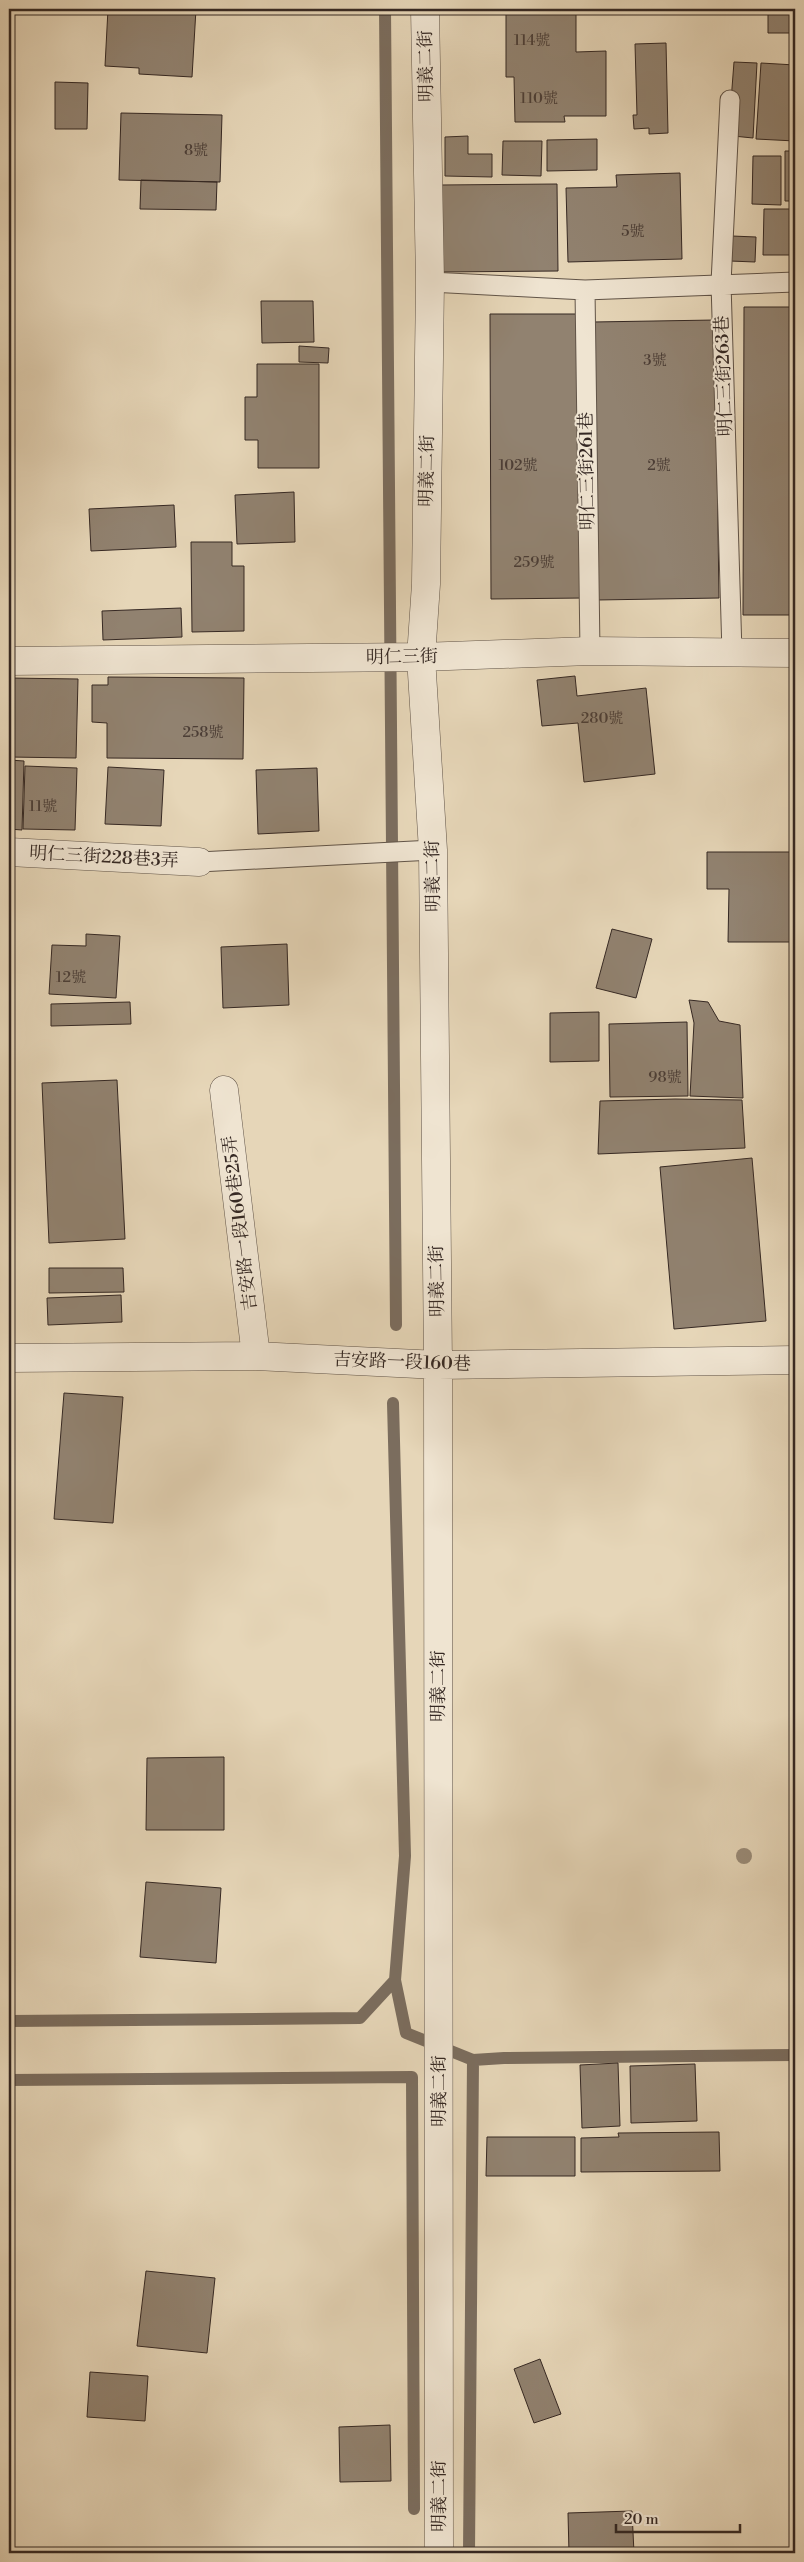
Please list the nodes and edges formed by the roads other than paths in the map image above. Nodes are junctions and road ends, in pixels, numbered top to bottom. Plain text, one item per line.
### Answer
1 (425, 9) edge
2 (730, 100) dead end
3 (430, 282) junction
4 (795, 282) edge
5 (721, 283) junction
6 (585, 290) junction
7 (590, 651) junction
8 (732, 653) junction
9 (795, 653) edge
10 (421, 657) junction
11 (9, 661) edge
12 (433, 850) junction
13 (9, 852) edge
14 (199, 862) joint
15 (224, 1090) dead end
16 (256, 1356) junction
17 (9, 1358) edge
18 (795, 1360) edge
19 (438, 1365) junction
20 (439, 2553) edge

1 - 3 street, 明義二街
2 - 5 lane, 明仁三街263巷
3 - 6 lane
3 - 10 street, 明義二街
4 - 5 lane
5 - 6 lane
5 - 8 lane, 明仁三街263巷
6 - 7 lane, 明仁三街261巷
7 - 8 street, 明仁三街
7 - 10 street, 明仁三街
8 - 9 street, 明仁三街
10 - 11 street, 明仁三街
10 - 12 street, 明義二街
12 - 14 lane
12 - 19 street, 明義二街
13 - 14 street, 明仁三街228巷3弄
15 - 16 street, 吉安路一段160巷25弄
16 - 17 street, 吉安路一段160巷
16 - 19 street, 吉安路一段160巷
18 - 19 street, 吉安路一段160巷
19 - 20 street, 明義二街

